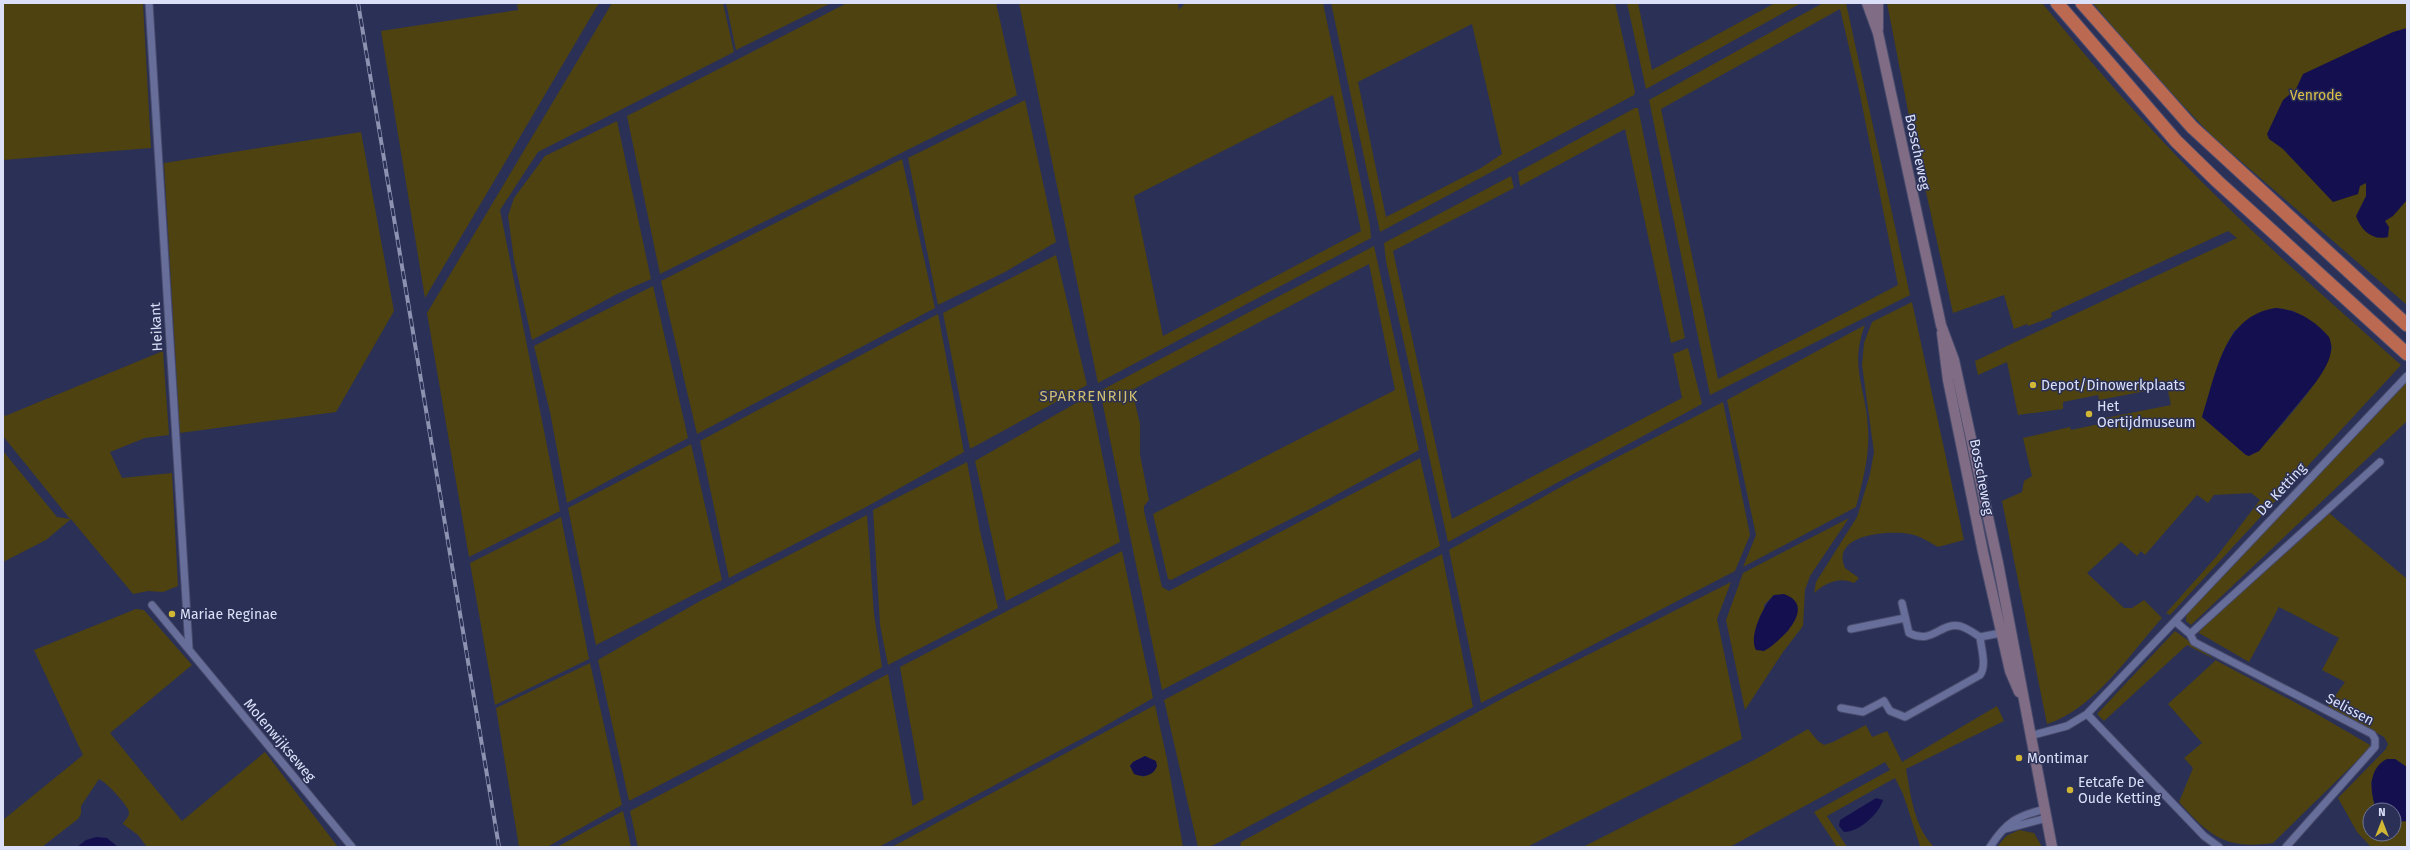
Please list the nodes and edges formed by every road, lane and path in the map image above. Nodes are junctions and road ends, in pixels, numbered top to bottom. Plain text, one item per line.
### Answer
1 (149, 3) edge
2 (1867, 3) edge
3 (1878, 3) edge
4 (2057, 3) edge
5 (2082, 3) edge
6 (1878, 33) junction
7 (2407, 325) edge
8 (2407, 354) edge
9 (2407, 376) edge
10 (2380, 462) dead end
11 (1902, 603) dead end
12 (152, 605) dead end
13 (1906, 618) junction
14 (2176, 622) junction
15 (1851, 629) dead end
16 (2006, 633) junction
17 (2190, 634) junction
18 (1980, 637) junction
19 (189, 649) junction
20 (1841, 708) dead end
21 (2087, 714) junction
22 (2030, 736) junction
23 (2046, 813) junction
24 (352, 847) edge
25 (1990, 847) edge
26 (2052, 847) edge
27 (2219, 847) edge
28 (2286, 847) edge

1 - 19 street, Heikant
2 - 6 main road, Bosscheweg
3 - 6 main road, Bosscheweg
4 - 8 highway
5 - 7 highway
6 - 16 main road, Bosscheweg
9 - 14 street, De Ketting
10 - 17 street
11 - 13 street
12 - 19 street, Molenwijkseweg
13 - 15 street
13 - 18 street
14 - 17 street
14 - 21 street, De Ketting
16 - 18 street
16 - 22 main road, Bosscheweg
17 - 28 street, Selissen
18 - 20 street
19 - 24 street, Molenwijkseweg
21 - 22 street, De Ketting
21 - 27 street
22 - 23 main road, Bosscheweg
23 - 25 street
23 - 26 main road, Bosscheweg

